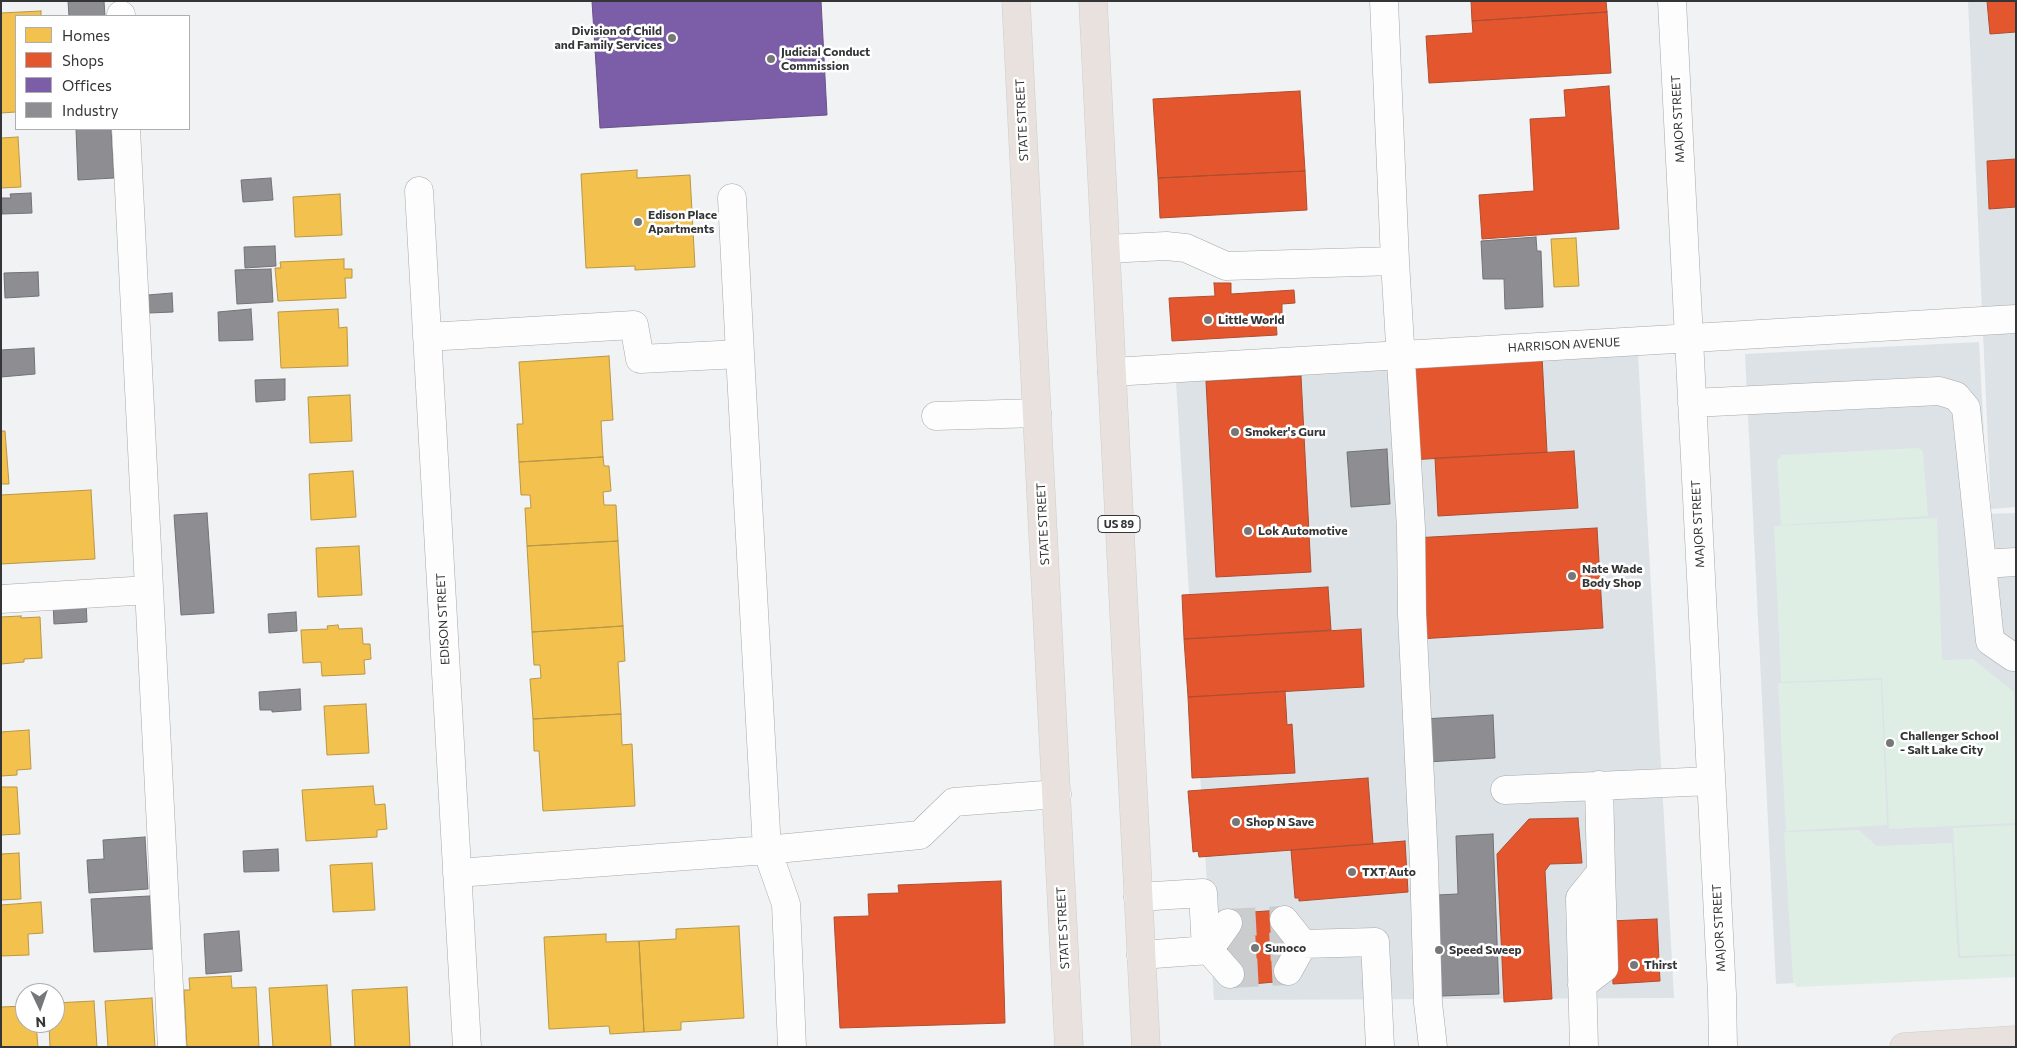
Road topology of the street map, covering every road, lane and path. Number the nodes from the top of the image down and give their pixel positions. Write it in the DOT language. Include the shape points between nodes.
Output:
graph roads {
  1 [pos="1016,1"];
  2 [pos="1093,1"];
  3 [pos="1384,1"];
  4 [pos="1672,1"];
  5 [pos="126,130"];
  6 [pos="419,191"];
  7 [pos="732,198"];
  8 [pos="1106,249"];
  9 [pos="1395,261"];
  10 [pos="2016,319"];
  11 [pos="427,337"];
  12 [pos="1689,338"];
  13 [pos="740,354"];
  14 [pos="1400,355"];
  15 [pos="1112,372"];
  16 [pos="1692,402"];
  17 [pos="1037,413"];
  18 [pos="936,416"];
  19 [pos="2016,562"];
  20 [pos="1982,564"];
  21 [pos="149,590"];
  22 [pos="1,599"];
  23 [pos="2016,657"];
  24 [pos="1712,780"];
  25 [pos="1599,785"];
  26 [pos="1505,790"];
  27 [pos="1056,794"];
  28 [pos="767,850"];
  29 [pos="457,873"];
  30 [pos="1138,897"];
  31 [pos="1290,945"];
  32 [pos="1141,955"];
  33 [pos="2016,1040"];
  34 [pos="172,1047"];
  35 [pos="467,1047"];
  36 [pos="792,1047"];
  37 [pos="1069,1047"];
  38 [pos="1146,1047"];
  39 [pos="1380,1047"];
  40 [pos="1433,1047"];
  41 [pos="1584,1047"];
  42 [pos="1723,1047"];
  43 [pos="1904,1047"];
  1 -- 17 [label="main road, STATE STREET"];
  2 -- 8 [label="main road, US 89"];
  3 -- 9 [label="street"];
  4 -- 12 [label="street, MAJOR STREET"];
  5 -- 21 [label="street"];
  6 -- 11 [label="street, EDISON STREET"];
  7 -- 13 [label="street"];
  8 -- 9 [label="street" via="1186,248 1226,266"];
  8 -- 15 [label="main road, US 89"];
  9 -- 14 [label="street"];
  10 -- 12 [label="street, HARRISON AVENUE"];
  11 -- 13 [label="street" via="634,325 640,360"];
  11 -- 29 [label="street, EDISON STREET"];
  12 -- 14 [label="street, HARRISON AVENUE"];
  12 -- 16 [label="street, MAJOR STREET"];
  13 -- 28 [label="street"];
  14 -- 15 [label="street, HARRISON AVENUE"];
  14 -- 40 [label="street" via="1411,528 1428,1003"];
  15 -- 30 [label="main road, US 89"];
  16 -- 20 [label="street" via="1939,391 1956,396 1966,408"];
  16 -- 24 [label="street, MAJOR STREET"];
  17 -- 18 [label="street"];
  17 -- 27 [label="main road, STATE STREET"];
  19 -- 20 [label="street"];
  20 -- 23 [label="street" via="1990,641"];
  21 -- 22 [label="street"];
  21 -- 34 [label="street"];
  24 -- 25 [label="street"];
  24 -- 42 [label="street, MAJOR STREET"];
  25 -- 26 [label="street"];
  25 -- 41 [label="street" via="1600,872 1580,898"];
  27 -- 28 [label="street" via="954,802 920,835"];
  27 -- 37 [label="main road, STATE STREET"];
  28 -- 29 [label="street"];
  28 -- 36 [label="street" via="786,904"];
  29 -- 35 [label="street, EDISON STREET"];
  30 -- 32 [label="main road, US 89"];
  30 -- 32 [label="street" via="1203,893 1220,949"];
  31 -- 39 [label="street" via="1375,942"];
  32 -- 38 [label="main road, US 89"];
  33 -- 43 [label="main road"];
}
